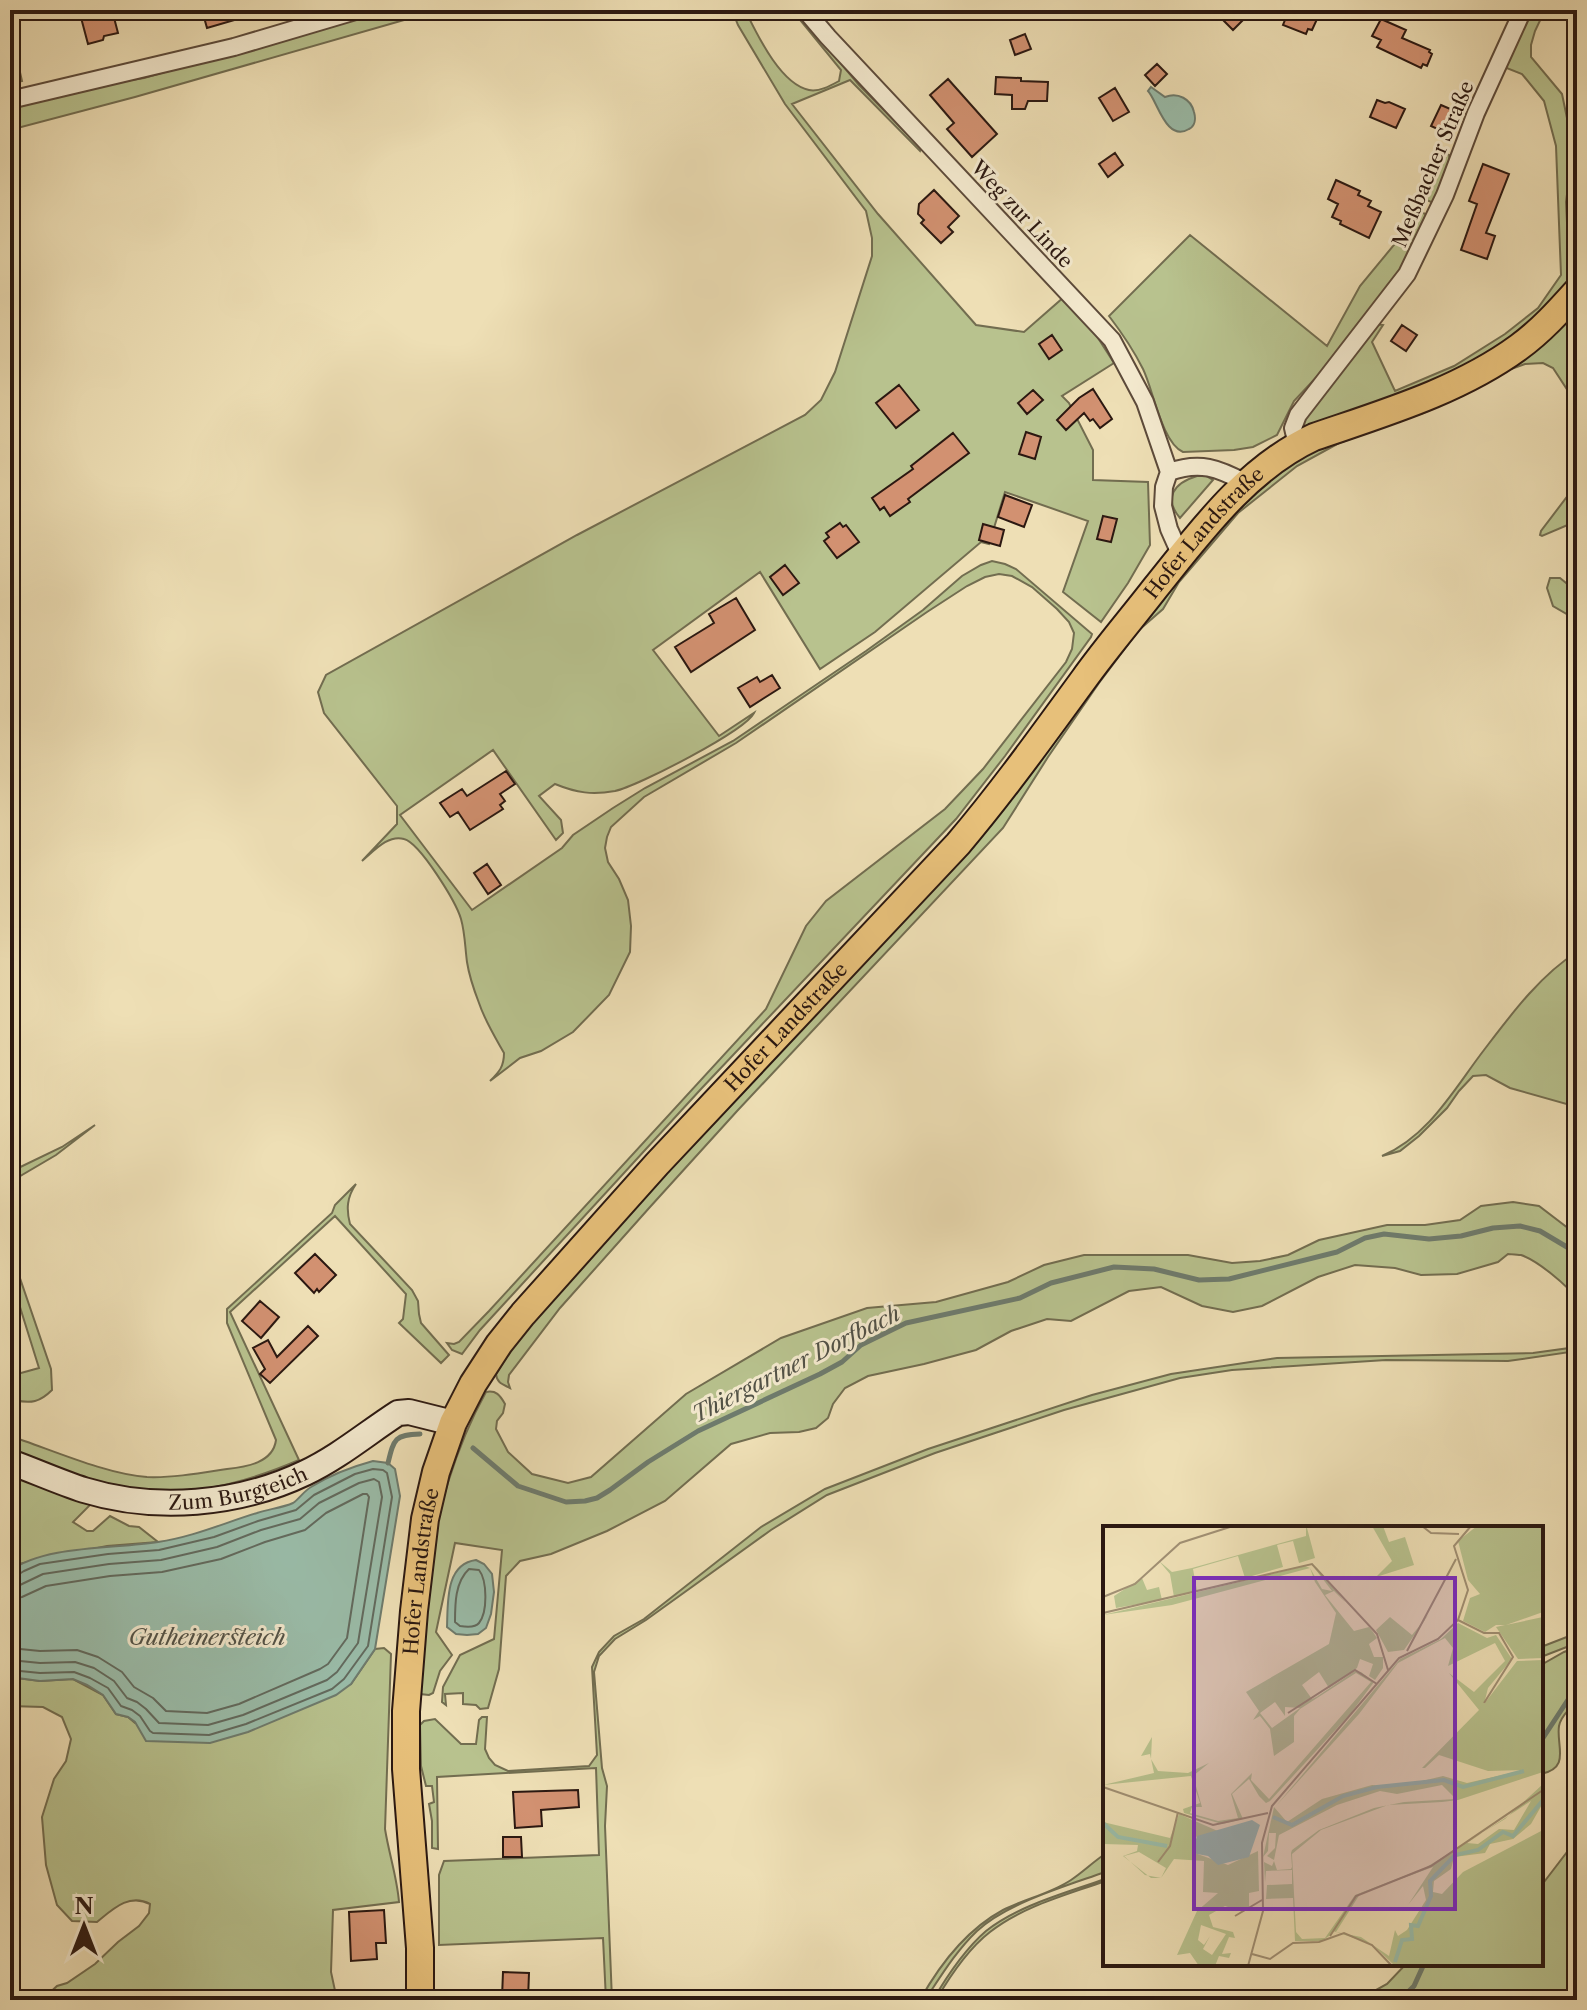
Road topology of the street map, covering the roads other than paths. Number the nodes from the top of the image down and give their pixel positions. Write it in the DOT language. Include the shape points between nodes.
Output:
graph roads {
  1 [pos="359,10"];
  2 [pos="805,10"];
  3 [pos="1523,10"];
  4 [pos="10,100"];
  5 [pos="1577,291"];
  6 [pos="1297,445"];
  7 [pos="1169,472"];
  8 [pos="1246,483"];
  9 [pos="1181,556"];
  10 [pos="453,1423"];
  11 [pos="10,1462"];
  12 [pos="420,2000"];
  1 -- 4 [label="street" via="234,47"];
  2 -- 7 [label="street, Weg zur Linde" via="1112,340 1145,402"];
  3 -- 6 [label="street, Meßbacher Straße" via="1407,274 1298,415 1293,428"];
  5 -- 6 [label="main road, Hofer Landstraße" via="1530,338 1483,370"];
  6 -- 8 [label="main road, Hofer Landstraße"];
  7 -- 8 [label="street" via="1209,467"];
  7 -- 9 [label="street, Weg zur Linde" via="1163,506"];
  8 -- 9 [label="main road, Hofer Landstraße"];
  9 -- 10 [label="main road, Hofer Landstraße" via="958,844 523,1314 473,1384"];
  10 -- 11 [label="street, Zum Burgteich" via="398,1413 328,1460 273,1487 191,1502 108,1496"];
  10 -- 12 [label="main road, Hofer Landstraße" via="423,1534 406,1711"];
}
